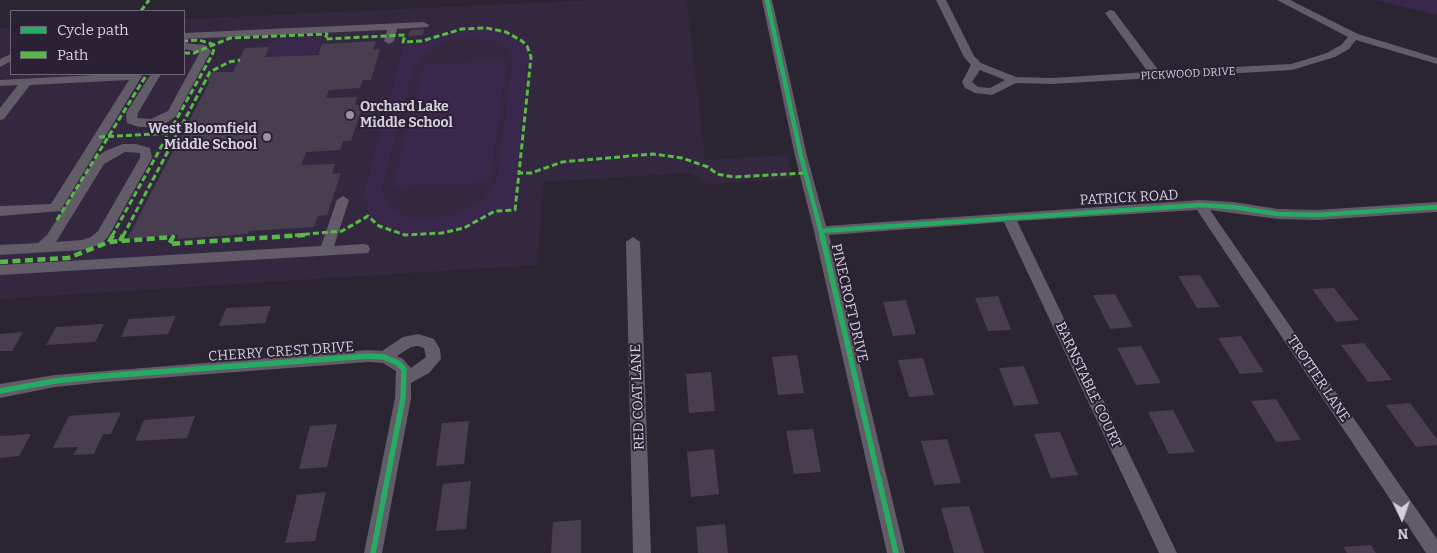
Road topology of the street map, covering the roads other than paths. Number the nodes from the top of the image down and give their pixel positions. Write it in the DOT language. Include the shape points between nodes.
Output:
graph roads {
  1 [pos="767,0"];
  2 [pos="941,0"];
  3 [pos="1282,0"];
  4 [pos="1110,13"];
  5 [pos="424,25"];
  6 [pos="393,26"];
  7 [pos="185,36"];
  8 [pos="1354,36"];
  9 [pos="389,42"];
  10 [pos="185,46"];
  11 [pos="1437,60"];
  12 [pos="977,65"];
  13 [pos="155,75"];
  14 [pos="1156,76"];
  15 [pos="1014,80"];
  16 [pos="26,82"];
  17 [pos="0,83"];
  18 [pos="0,116"];
  19 [pos="343,200"];
  20 [pos="1200,206"];
  21 [pos="1437,207"];
  22 [pos="0,211"];
  23 [pos="1008,217"];
  24 [pos="821,231"];
  25 [pos="633,242"];
  26 [pos="42,247"];
  27 [pos="363,249"];
  28 [pos="0,250"];
  29 [pos="326,251"];
  30 [pos="0,270"];
  31 [pos="384,358"];
  32 [pos="405,380"];
  33 [pos="0,391"];
  34 [pos="373,553"];
  35 [pos="642,553"];
  36 [pos="896,553"];
  37 [pos="1168,553"];
  38 [pos="1436,553"];
  1 -- 24 [label="street, PINECROFT DRIVE"];
  2 -- 12 [label="street" via="969,57"];
  3 -- 8 [label="street"];
  4 -- 14 [label="street"];
  5 -- 6 [label="street"];
  6 -- 7 [label="street"];
  6 -- 9 [label="street"];
  8 -- 11 [label="street"];
  8 -- 14 [label="street, PICKWOOD DRIVE" via="1345,47 1331,55 1292,67"];
  10 -- 13 [label="street" via="201,47 206,51 172,112 164,120 152,123 131,120"];
  12 -- 15 [label="street, PICKWOOD DRIVE"];
  12 -- 15 [label="street" via="967,82 975,90 992,92"];
  14 -- 15 [label="street, PICKWOOD DRIVE"];
  16 -- 17 [label="street"];
  16 -- 18 [label="street"];
  16 -- 22 [label="street" via="137,76 55,208"];
  19 -- 29 [label="street"];
  20 -- 21 [label="street, PATRICK ROAD" via="1317,215"];
  20 -- 23 [label="street, PATRICK ROAD"];
  20 -- 38 [label="street, TROTTER LANE"];
  23 -- 24 [label="street, PATRICK ROAD"];
  23 -- 37 [label="street, BARNSTABLE COURT"];
  24 -- 36 [label="street, PINECROFT DRIVE"];
  25 -- 35 [label="street, RED COAT LANE"];
  26 -- 26 [label="street" via="96,241 146,158 146,151 123,148 100,161 52,238"];
  26 -- 28 [label="street"];
  27 -- 29 [label="street"];
  29 -- 30 [label="street"];
  31 -- 32 [label="street, CHERRY CREST DRIVE" via="404,369"];
  31 -- 32 [label="street" via="408,341 429,343 434,359"];
  31 -- 33 [label="street, CHERRY CREST DRIVE" via="359,357 104,376"];
  32 -- 34 [label="street"];
}
